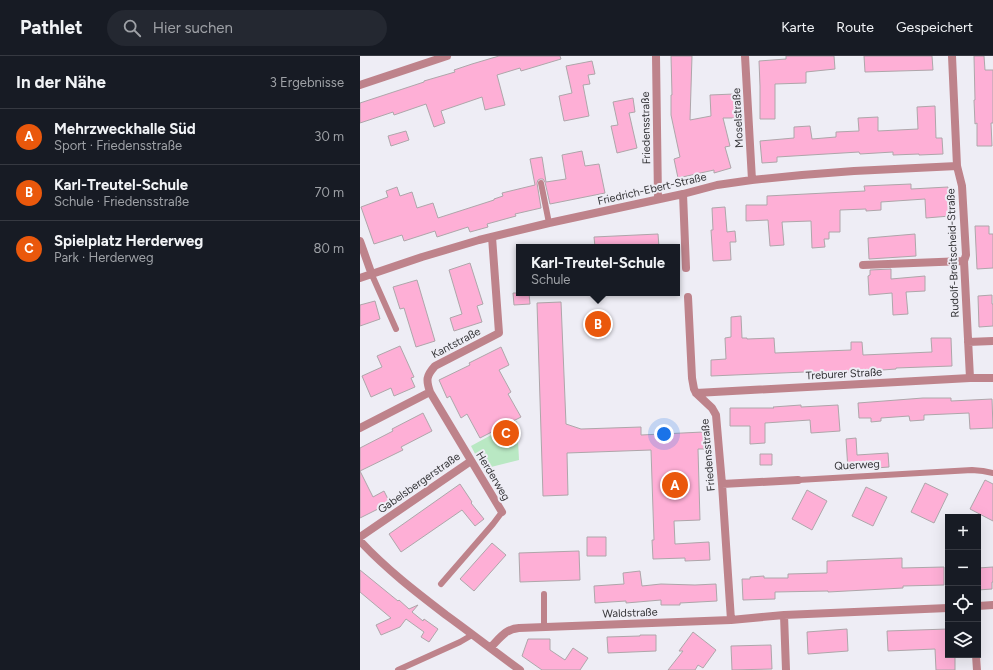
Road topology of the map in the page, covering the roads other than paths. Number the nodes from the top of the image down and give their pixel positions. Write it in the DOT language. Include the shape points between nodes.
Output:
graph roads {
  1 [pos="447,56"];
  2 [pos="656,56"];
  3 [pos="745,56"];
  4 [pos="952,56"];
  5 [pos="360,86"];
  6 [pos="957,166"];
  7 [pos="752,180"];
  8 [pos="541,183"];
  9 [pos="683,194"];
  10 [pos="658,199"];
  11 [pos="549,223"];
  12 [pos="492,237"];
  13 [pos="360,241"];
  14 [pos="964,261"];
  15 [pos="863,265"];
  16 [pos="686,268"];
  17 [pos="372,274"];
  18 [pos="360,278"];
  19 [pos="688,297"];
  20 [pos="396,329"];
  21 [pos="993,341"];
  22 [pos="968,342"];
  23 [pos="970,378"];
  24 [pos="993,378"];
  25 [pos="430,392"];
  26 [pos="696,393"];
  27 [pos="360,428"];
  28 [pos="471,461"];
  29 [pos="993,473"];
  30 [pos="798,480"];
  31 [pos="722,484"];
  32 [pos="502,512"];
  33 [pos="360,537"];
  34 [pos="360,541"];
  35 [pos="441,584"];
  36 [pos="544,594"];
  37 [pos="993,605"];
  38 [pos="981,606"];
  39 [pos="945,608"];
  40 [pos="784,615"];
  41 [pos="731,620"];
  42 [pos="544,627"];
  43 [pos="472,635"];
  44 [pos="490,648"];
  45 [pos="976,658"];
  46 [pos="398,670"];
  47 [pos="520,670"];
  48 [pos="786,670"];
  49 [pos="977,670"];
  1 -- 5 [label="street"];
  2 -- 10 [label="street, Friedensstraße"];
  3 -- 7 [label="street, Moselstraße"];
  4 -- 6 [label="street, Rudolf-Breitscheid-Straße"];
  6 -- 7 [label="street, Friedrich-Ebert-Straße" via="854,171"];
  6 -- 14 [label="street, Rudolf-Breitscheid-Straße" via="962,186 966,255"];
  7 -- 9 [label="street, Friedrich-Ebert-Straße" via="717,185"];
  8 -- 11 [label="lane"];
  9 -- 10 [label="street, Friedrich-Ebert-Straße"];
  9 -- 16 [label="street"];
  10 -- 11 [label="street, Friedrich-Ebert-Straße"];
  11 -- 12 [label="street, Friedrich-Ebert-Straße"];
  12 -- 17 [label="street, Friedrich-Ebert-Straße"];
  12 -- 25 [label="street, Kantstraße" via="499,332 435,366 429,373 427,383"];
  13 -- 17 [label="street"];
  14 -- 15 [label="street"];
  14 -- 22 [label="street, Rudolf-Breitscheid-Straße"];
  17 -- 18 [label="street, Friedrich-Ebert-Straße"];
  17 -- 20 [label="lane"];
  19 -- 26 [label="street" via="692,378"];
  21 -- 22 [label="street"];
  22 -- 23 [label="street, Rudolf-Breitscheid-Straße"];
  23 -- 24 [label="street, Treburer Straße"];
  23 -- 26 [label="street, Treburer Straße"];
  25 -- 27 [label="street"];
  25 -- 28 [label="street, Herderweg"];
  26 -- 31 [label="street, Friedensstraße" via="716,415"];
  28 -- 32 [label="street, Herderweg"];
  28 -- 33 [label="street, Gabelsbergerstraße"];
  29 -- 30 [label="lane, Querweg" via="972,470"];
  30 -- 31 [label="street, Querweg"];
  31 -- 41 [label="street, Friedensstraße"];
  32 -- 35 [label="lane, Herderweg"];
  34 -- 43 [label="street" via="400,578"];
  36 -- 42 [label="lane"];
  37 -- 38 [label="street"];
  39 -- 40 [label="street, Waldstraße"];
  40 -- 41 [label="street, Waldstraße"];
  40 -- 48 [label="street"];
  41 -- 42 [label="street, Waldstraße"];
  42 -- 44 [label="street, Waldstraße" via="513,628"];
  43 -- 44 [label="street"];
  43 -- 46 [label="lane"];
  44 -- 47 [label="street"];
  45 -- 49 [label="street"];
}
